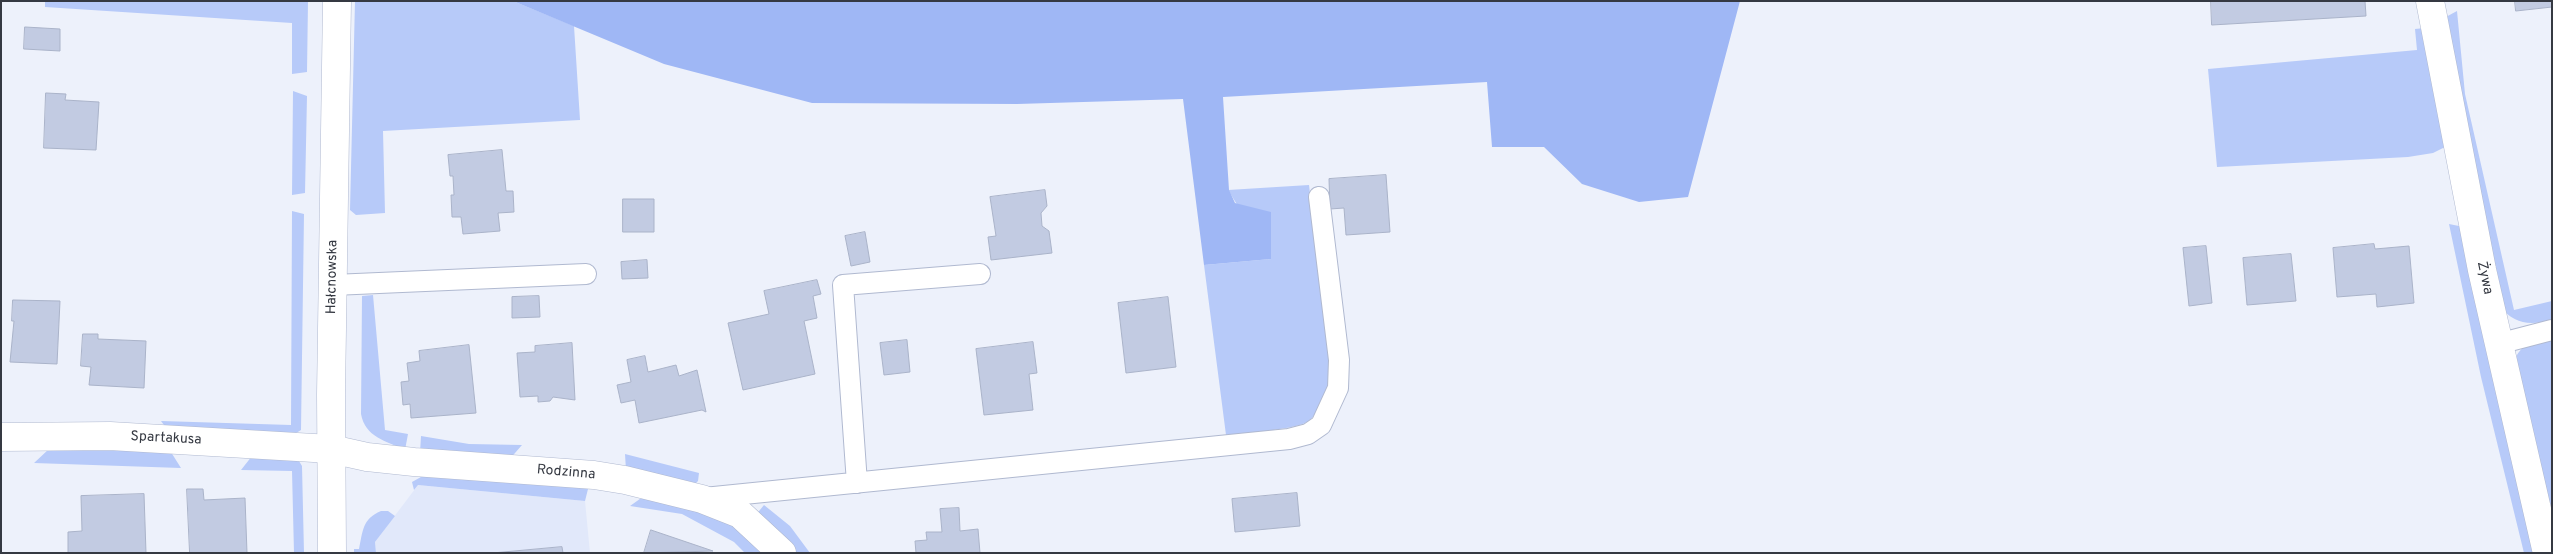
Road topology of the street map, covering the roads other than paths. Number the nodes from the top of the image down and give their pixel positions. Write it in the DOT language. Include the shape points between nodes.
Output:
graph roads {
  1 [pos="337,1"];
  2 [pos="2430,1"];
  3 [pos="1319,197"];
  4 [pos="586,274"];
  5 [pos="980,274"];
  6 [pos="333,285"];
  7 [pos="2552,330"];
  8 [pos="2498,344"];
  9 [pos="1,437"];
  10 [pos="331,448"];
  11 [pos="857,483"];
  12 [pos="702,499"];
  13 [pos="332,553"];
  14 [pos="782,553"];
  15 [pos="2547,553"];
  1 -- 6 [label="street, Hałcnowska"];
  2 -- 8 [label="street, Żywa"];
  3 -- 11 [label="lane" via="1339,360 1338,388 1321,425 1308,434 1289,439"];
  4 -- 6 [label="lane"];
  5 -- 11 [label="lane" via="843,285"];
  6 -- 10 [label="street, Hałcnowska"];
  7 -- 8 [label="lane"];
  8 -- 15 [label="street, Żywa"];
  9 -- 10 [label="street, Spartakusa" via="110,436"];
  10 -- 12 [label="street, Rodzinna" via="367,457 414,462 594,475"];
  10 -- 13 [label="street, Hałcnowska"];
  11 -- 12 [label="lane"];
  12 -- 14 [label="street, Rodzinna" via="740,514"];
}
